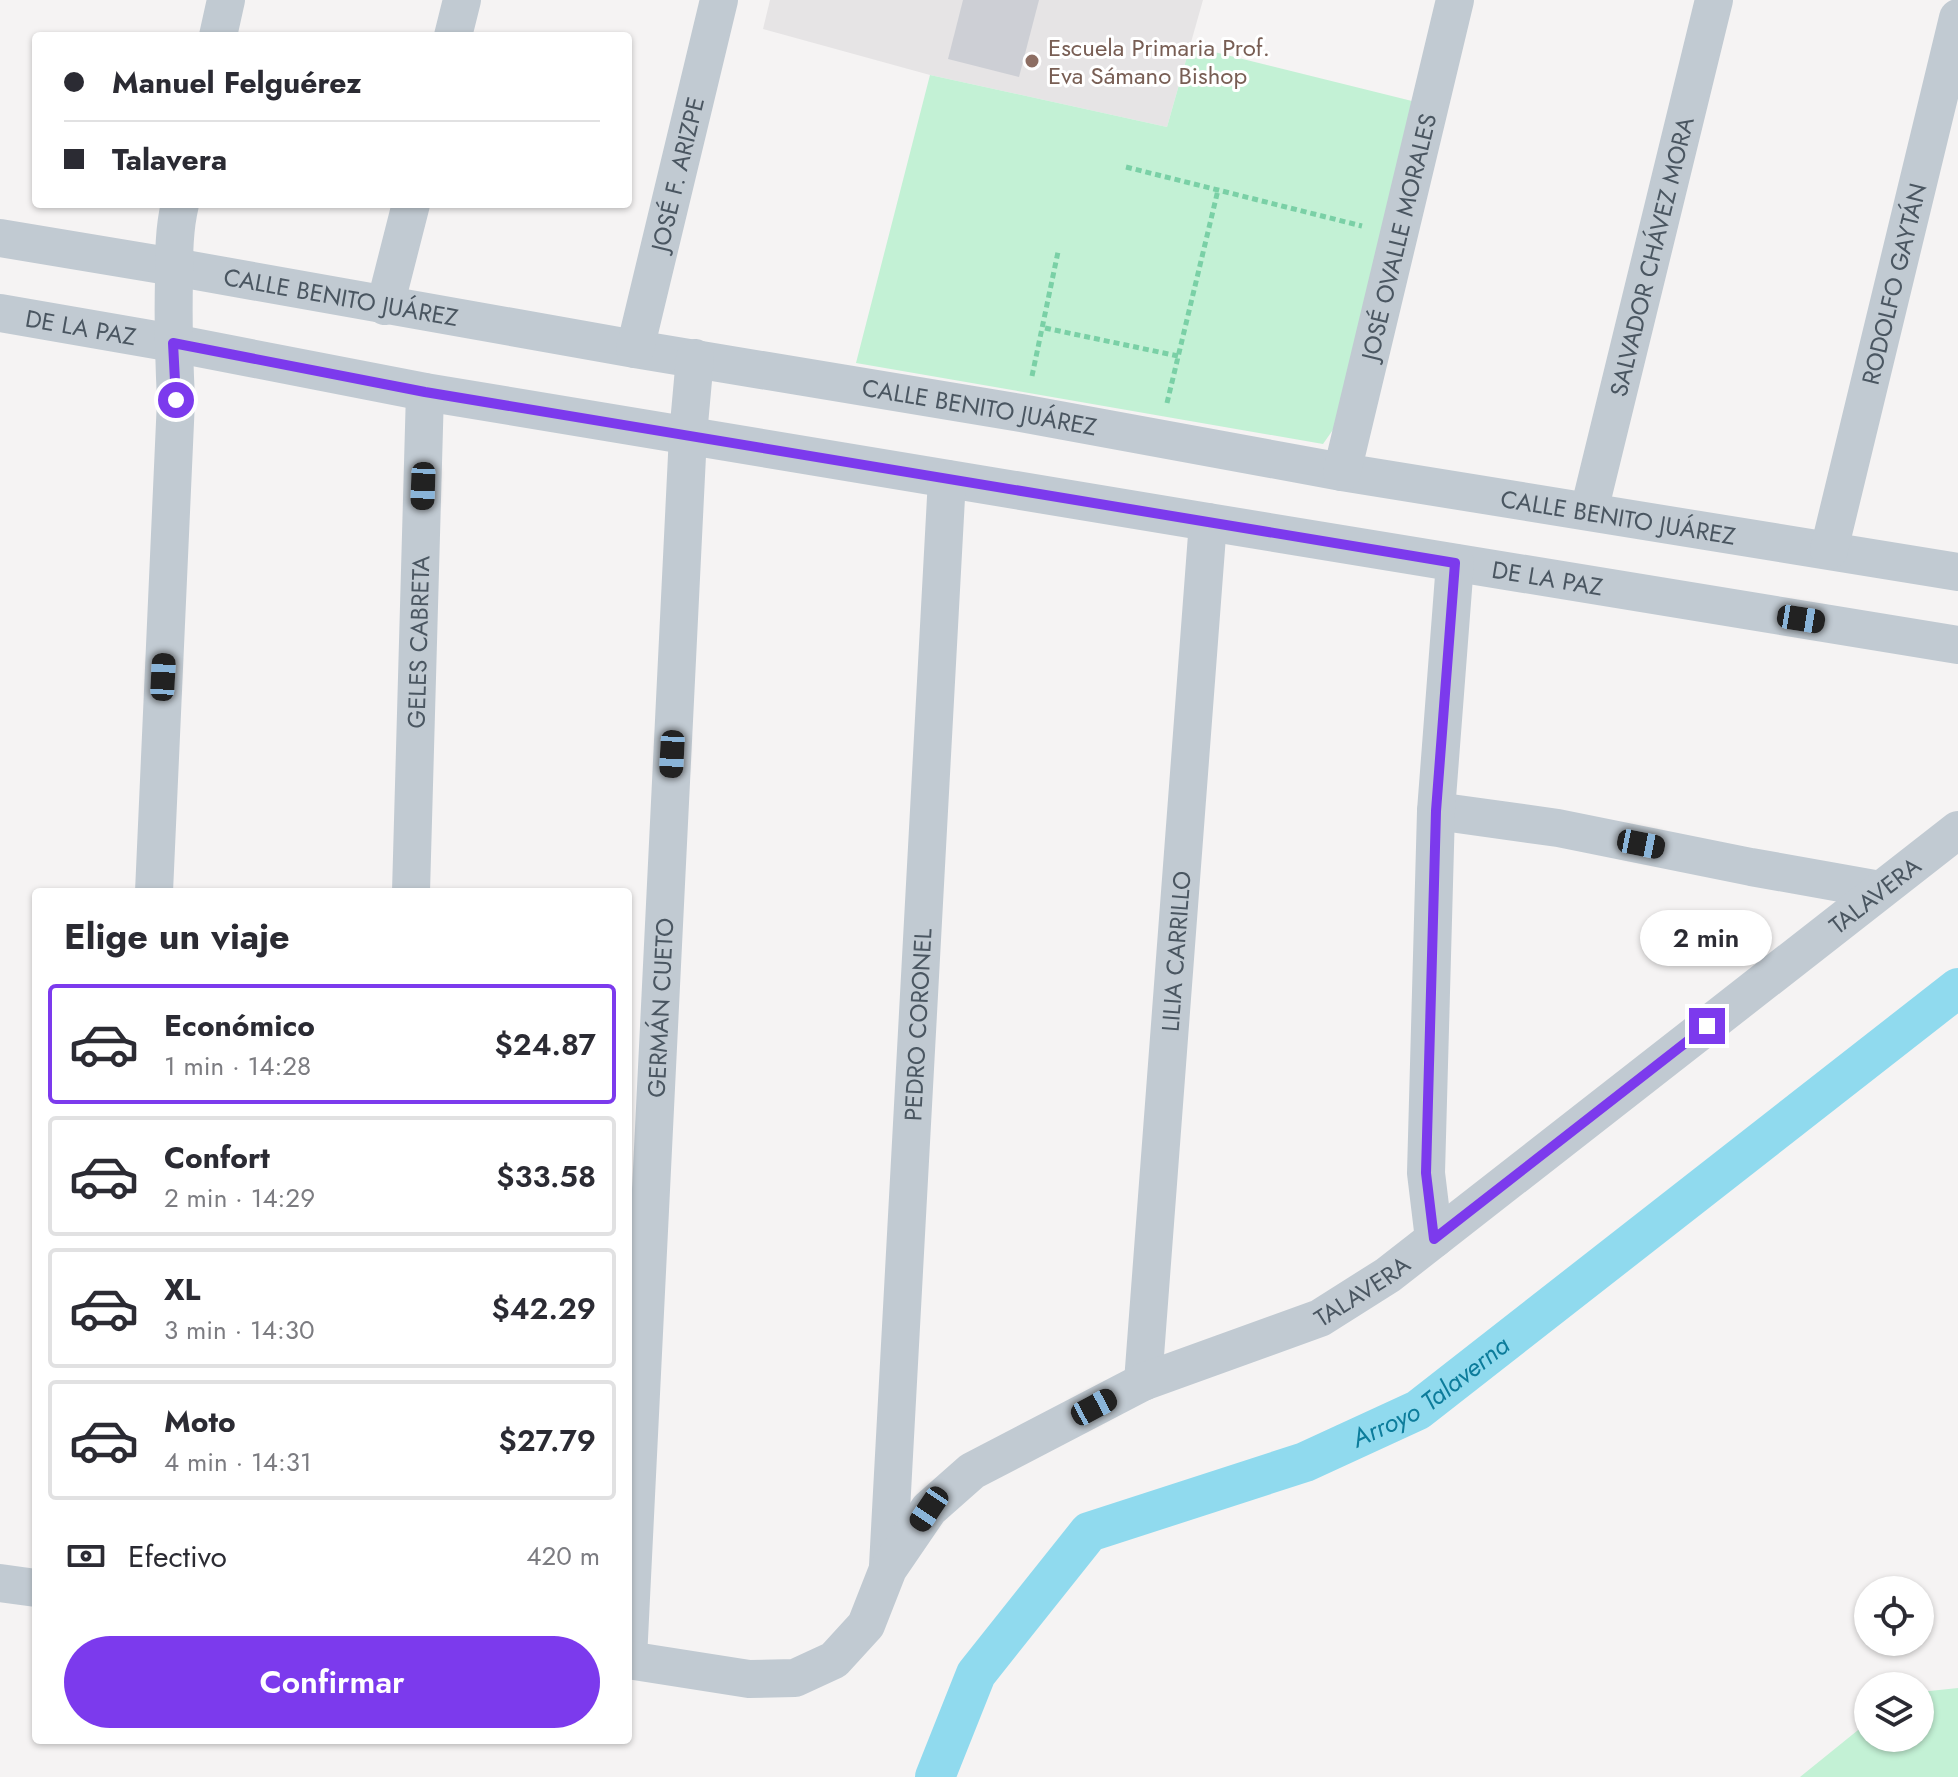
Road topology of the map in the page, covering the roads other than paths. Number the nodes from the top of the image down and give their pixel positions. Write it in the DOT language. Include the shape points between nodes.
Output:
graph roads {
  1 [pos="226,0"];
  2 [pos="462,0"];
  3 [pos="719,0"];
  4 [pos="1455,0"];
  5 [pos="1714,0"];
  6 [pos="1958,18"];
  7 [pos="219,32"];
  8 [pos="454,32"];
  9 [pos="179,208"];
  10 [pos="410,208"];
  11 [pos="0,238"];
  12 [pos="174,267"];
  13 [pos="385,306"];
  14 [pos="0,313"];
  15 [pos="173,343"];
  16 [pos="635,349"];
  17 [pos="695,358"];
  18 [pos="425,392"];
  19 [pos="688,435"];
  20 [pos="1342,472"];
  21 [pos="947,479"];
  22 [pos="1589,511"];
  23 [pos="1208,522"];
  24 [pos="1829,550"];
  25 [pos="1455,563"];
  26 [pos="1958,572"];
  27 [pos="1958,645"];
  28 [pos="1436,811"];
  29 [pos="1958,830"];
  30 [pos="154,888"];
  31 [pos="411,888"];
  32 [pos="1880,890"];
  33 [pos="1434,1239"];
  34 [pos="1143,1382"];
  35 [pos="888,1569"];
  36 [pos="632,1578"];
  37 [pos="0,1583"];
  38 [pos="32,1587"];
  39 [pos="632,1661"];
  1 -- 7 [label="street"];
  2 -- 8 [label="street"];
  3 -- 16 [label="street, JOSÉ F. ARIZPE"];
  4 -- 20 [label="street, JOSÉ OVALLE MORALES"];
  5 -- 22 [label="street, SALVADOR CHÁVEZ MORA"];
  6 -- 24 [label="street, RODOLFO GAYTÁN"];
  9 -- 12 [label="street"];
  10 -- 13 [label="street"];
  11 -- 12 [label="street, CALLE BENITO JUÁREZ"];
  12 -- 13 [label="street, CALLE BENITO JUÁREZ"];
  12 -- 15 [label="street"];
  13 -- 16 [label="street, CALLE BENITO JUÁREZ"];
  14 -- 15 [label="street, DE LA PAZ"];
  15 -- 18 [label="street, DE LA PAZ"];
  15 -- 30 [label="street" via="176,400"];
  16 -- 17 [label="street, CALLE BENITO JUÁREZ"];
  17 -- 19 [label="street, GERMÁN CUETO"];
  17 -- 20 [label="street, CALLE BENITO JUÁREZ"];
  18 -- 19 [label="street, DE LA PAZ"];
  18 -- 31 [label="street, GELES CABRETA"];
  19 -- 21 [label="street, DE LA PAZ"];
  19 -- 36 [label="street, GERMÁN CUETO"];
  20 -- 22 [label="street, CALLE BENITO JUÁREZ"];
  21 -- 23 [label="street, DE LA PAZ"];
  21 -- 35 [label="street, PEDRO CORONEL"];
  22 -- 24 [label="street, CALLE BENITO JUÁREZ"];
  23 -- 25 [label="street, DE LA PAZ"];
  23 -- 34 [label="street, LILIA CARRILLO"];
  24 -- 26 [label="street, CALLE BENITO JUÁREZ"];
  25 -- 27 [label="street, DE LA PAZ"];
  25 -- 28 [label="street"];
  28 -- 32 [label="street" via="1558,828"];
  28 -- 33 [label="street" via="1426,1173"];
  29 -- 32 [label="street, TALAVERA"];
  32 -- 33 [label="street, TALAVERA"];
  33 -- 34 [label="street, TALAVERA" via="1320,1318"];
  34 -- 35 [label="street, TALAVERA" via="972,1471 929,1509"];
  35 -- 39 [label="street" via="866,1625 834,1660 795,1678 749,1679"];
  37 -- 38 [label="street"];
}
